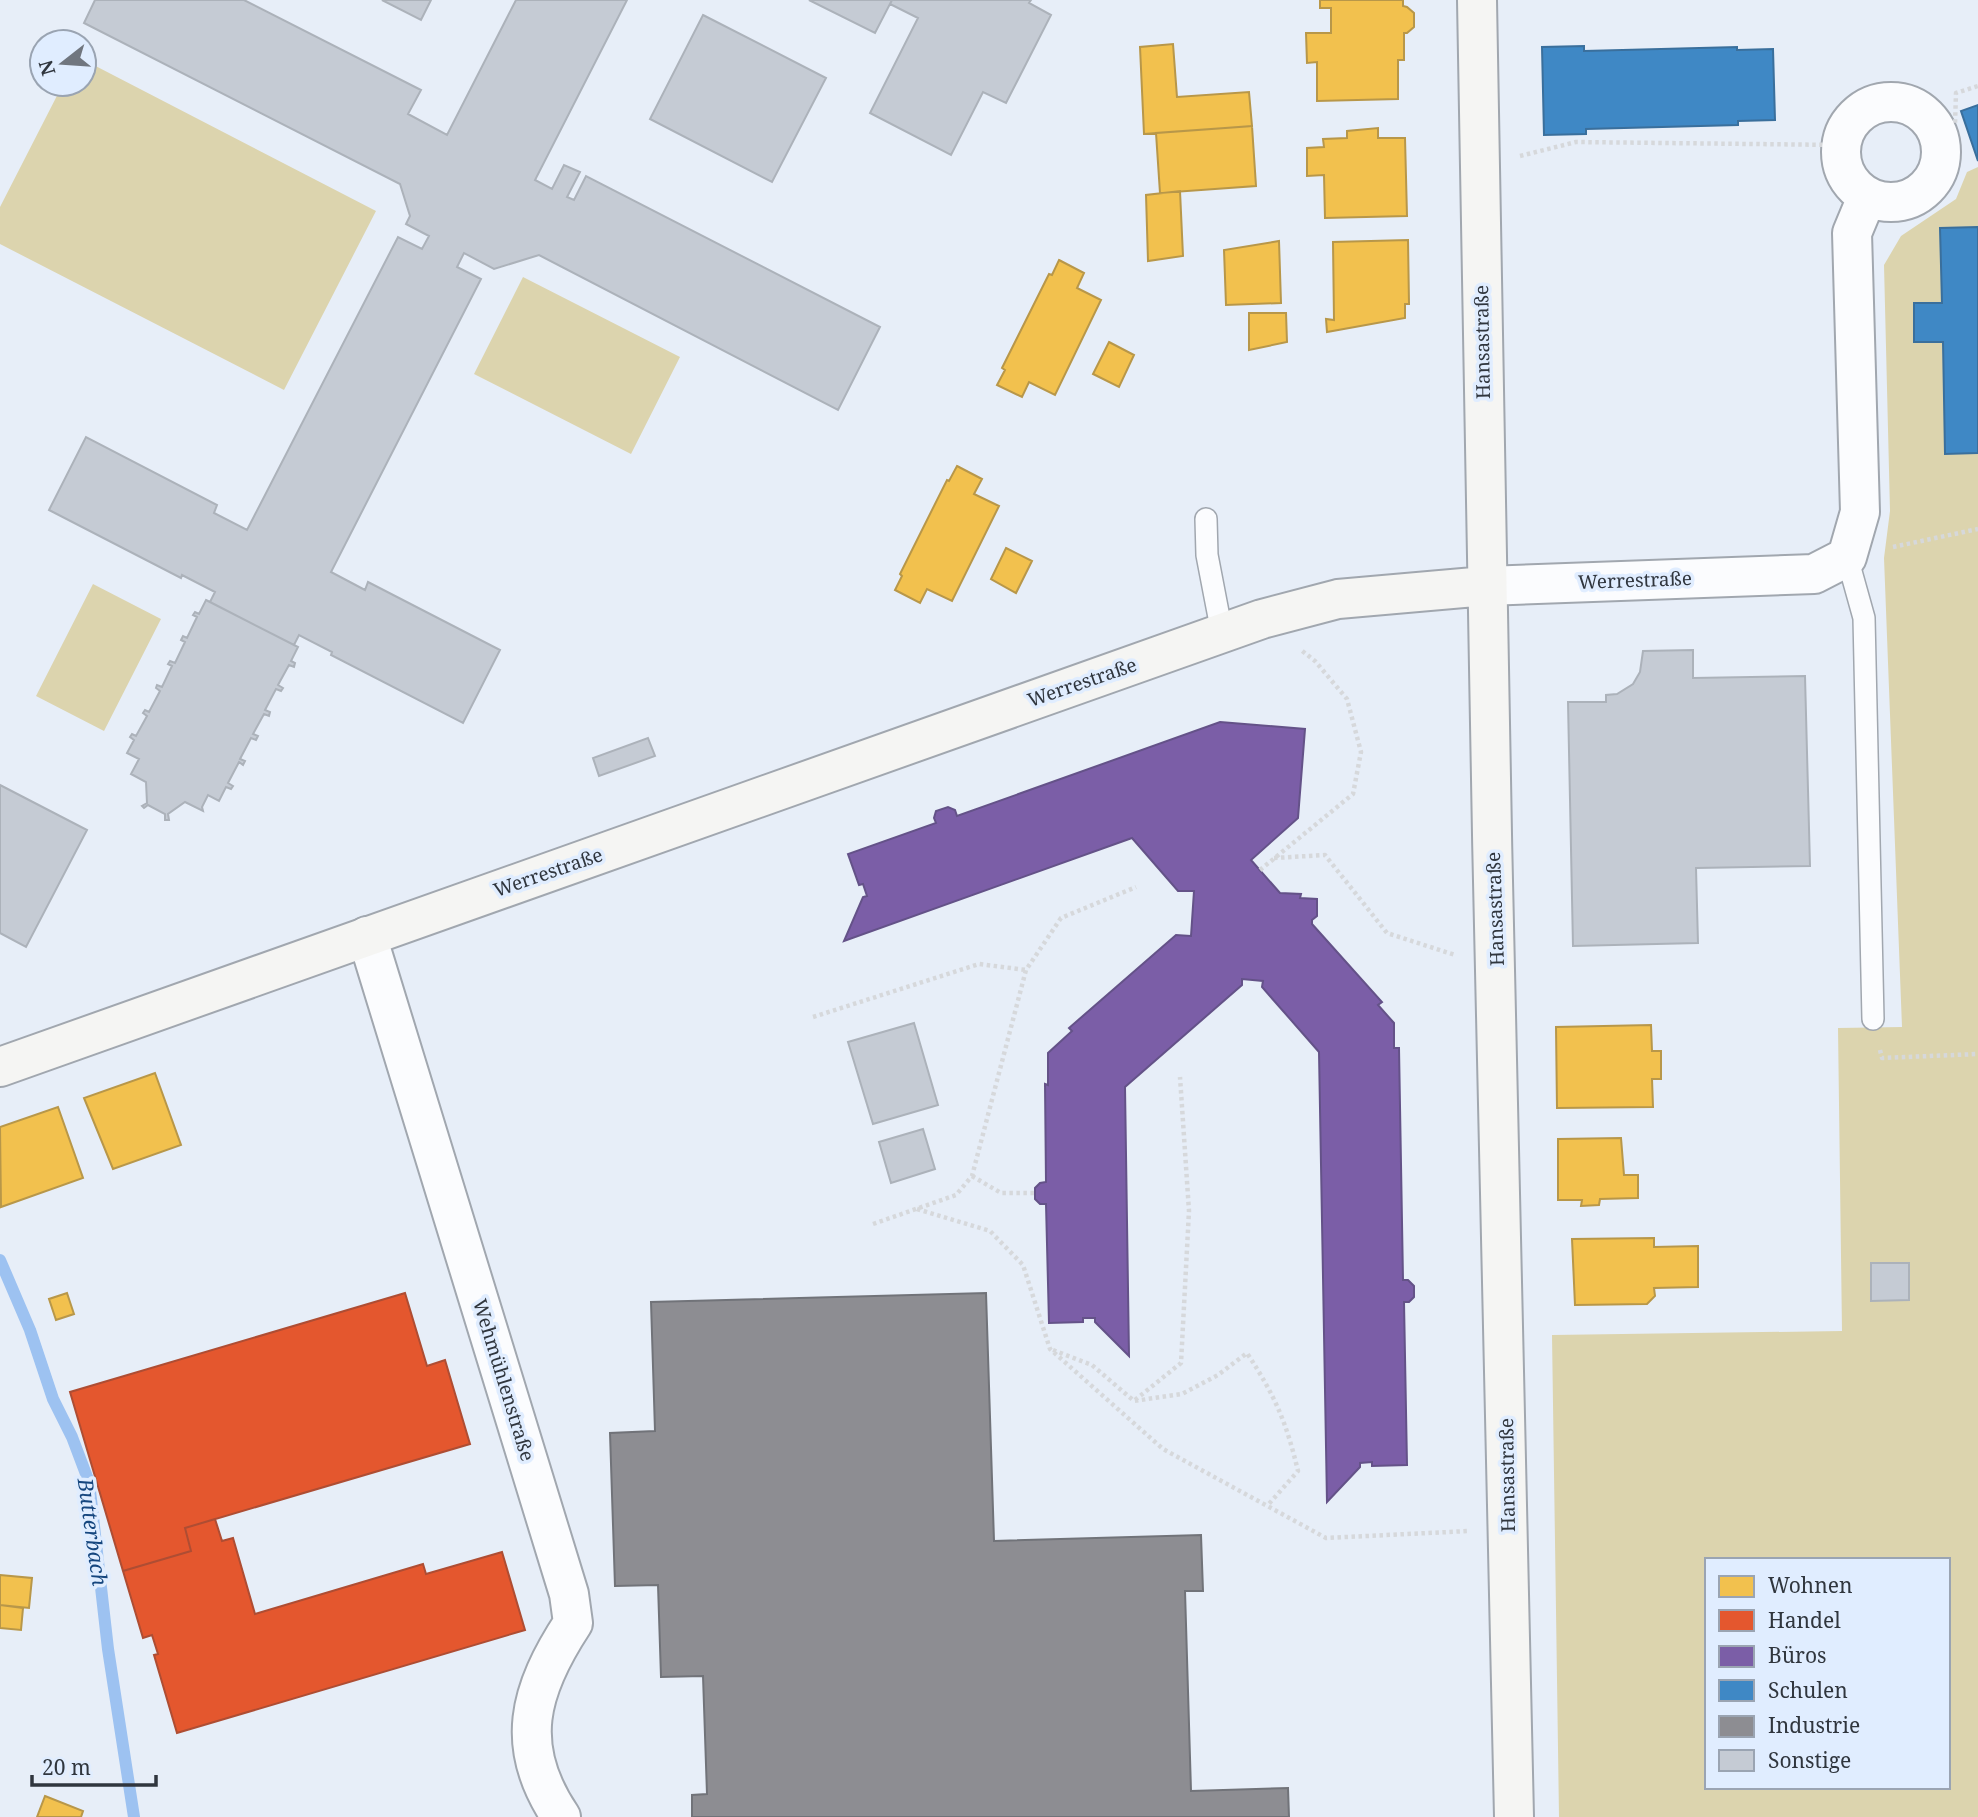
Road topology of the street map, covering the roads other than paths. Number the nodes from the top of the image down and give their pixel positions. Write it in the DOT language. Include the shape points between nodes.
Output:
graph roads {
  1 [pos="1477,0"];
  2 [pos="1867,197"];
  3 [pos="1206,519"];
  4 [pos="1847,557"];
  5 [pos="1486,586"];
  6 [pos="1222,633"];
  7 [pos="367,936"];
  8 [pos="1873,1019"];
  9 [pos="0,1067"];
  10 [pos="561,1817"];
  11 [pos="1514,1817"];
  1 -- 5 [label="main road, Hansastraße"];
  2 -- 2 [label="street" via="1898,202 1912,198 1935,177 1942,147 1927,116 1912,106 1875,104 1847,127 1841,145 1843,165 1852,183"];
  2 -- 4 [label="street" via="1852,233 1860,512"];
  3 -- 6 [label="lane" via="1207,555"];
  4 -- 5 [label="street, Werrestraße" via="1814,574"];
  4 -- 8 [label="lane" via="1864,618"];
  5 -- 6 [label="main road, Werrestraße" via="1338,599"];
  5 -- 11 [label="main road, Hansastraße"];
  6 -- 7 [label="main road, Werrestraße"];
  7 -- 9 [label="main road, Werrestraße"];
  7 -- 10 [label="street, Wehmühlenstraße" via="569,1594 573,1623 536,1695 530,1726 547,1796"];
}
